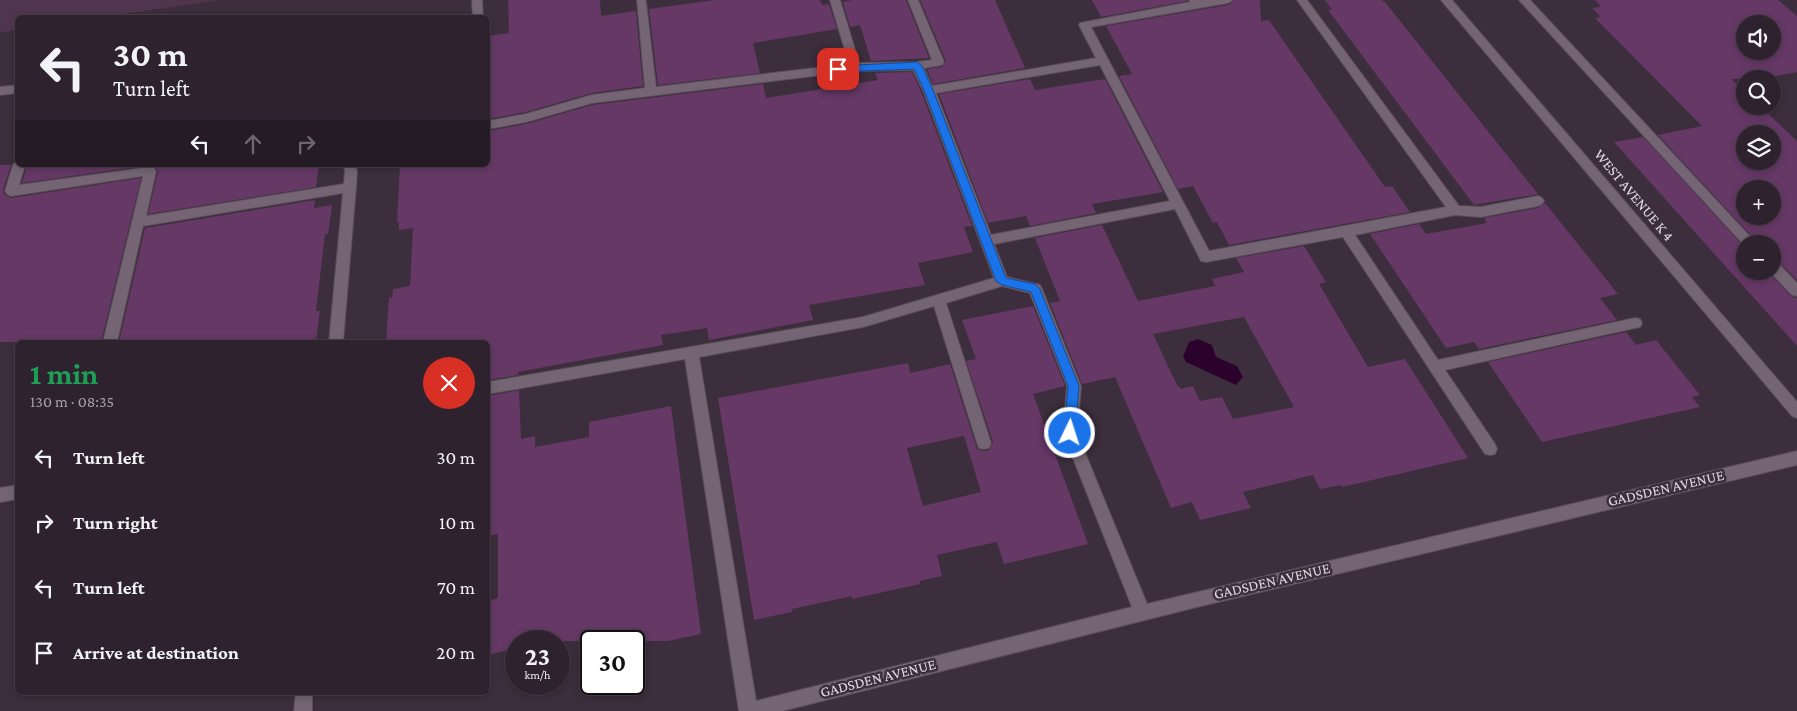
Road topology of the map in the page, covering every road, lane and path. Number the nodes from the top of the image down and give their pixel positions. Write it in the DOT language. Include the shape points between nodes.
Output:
graph roads {
  1 [pos="478,0"];
  2 [pos="835,0"];
  3 [pos="913,0"];
  4 [pos="1228,0"];
  5 [pos="1302,0"];
  6 [pos="1446,0"];
  7 [pos="1524,0"];
  8 [pos="640,2"];
  9 [pos="1196,2"];
  10 [pos="478,15"];
  11 [pos="1103,61"];
  12 [pos="917,66"];
  13 [pos="855,67"];
  14 [pos="15,89"];
  15 [pos="929,90"];
  16 [pos="0,91"];
  17 [pos="651,91"];
  18 [pos="490,125"];
  19 [pos="18,167"];
  20 [pos="350,167"];
  21 [pos="350,187"];
  22 [pos="5,193"];
  23 [pos="1538,201"];
  24 [pos="1178,204"];
  25 [pos="1455,210"];
  26 [pos="138,222"];
  27 [pos="1346,232"];
  28 [pos="1743,235"];
  29 [pos="987,241"];
  30 [pos="1781,275"];
  31 [pos="1002,281"];
  32 [pos="1797,291"];
  33 [pos="939,300"];
  34 [pos="1635,323"];
  35 [pos="110,340"];
  36 [pos="336,340"];
  37 [pos="691,352"];
  38 [pos="1435,366"];
  39 [pos="490,388"];
  40 [pos="1797,412"];
  41 [pos="984,443"];
  42 [pos="1490,448"];
  43 [pos="1797,458"];
  44 [pos="15,492"];
  45 [pos="0,495"];
  46 [pos="1142,612"];
  47 [pos="304,695"];
  48 [pos="303,711"];
  49 [pos="748,711"];
  1 -- 10 [label="street"];
  2 -- 13 [label="street"];
  3 -- 12 [label="street" via="938,62"];
  4 -- 9 [label="street"];
  5 -- 25 [label="street"];
  6 -- 40 [label="street, WEST AVENUE K 4"];
  7 -- 28 [label="street"];
  8 -- 17 [label="street"];
  9 -- 11 [label="street" via="1084,25"];
  11 -- 15 [label="street"];
  11 -- 24 [label="street"];
  12 -- 13 [label="street"];
  12 -- 15 [label="street"];
  13 -- 17 [label="street"];
  14 -- 16 [label="street"];
  15 -- 29 [label="street"];
  17 -- 18 [label="street" via="592,100"];
  19 -- 22 [label="street"];
  20 -- 21 [label="street"];
  21 -- 26 [label="street"];
  21 -- 36 [label="street"];
  22 -- 26 [label="street" via="150,171"];
  23 -- 25 [label="street" via="1480,212"];
  24 -- 27 [label="street" via="1206,257"];
  24 -- 29 [label="street"];
  25 -- 27 [label="street"];
  26 -- 35 [label="street"];
  27 -- 38 [label="street"];
  29 -- 31 [label="street"];
  30 -- 32 [label="street"];
  31 -- 33 [label="street"];
  31 -- 46 [label="street" via="1035,289 1074,386 1070,433"];
  33 -- 37 [label="street" via="862,322"];
  33 -- 41 [label="street"];
  34 -- 38 [label="street"];
  37 -- 39 [label="street"];
  37 -- 49 [label="street"];
  38 -- 42 [label="street"];
  43 -- 46 [label="street, GADSDEN AVENUE"];
  44 -- 45 [label="street"];
  46 -- 49 [label="street, GADSDEN AVENUE"];
  47 -- 48 [label="street"];
}
